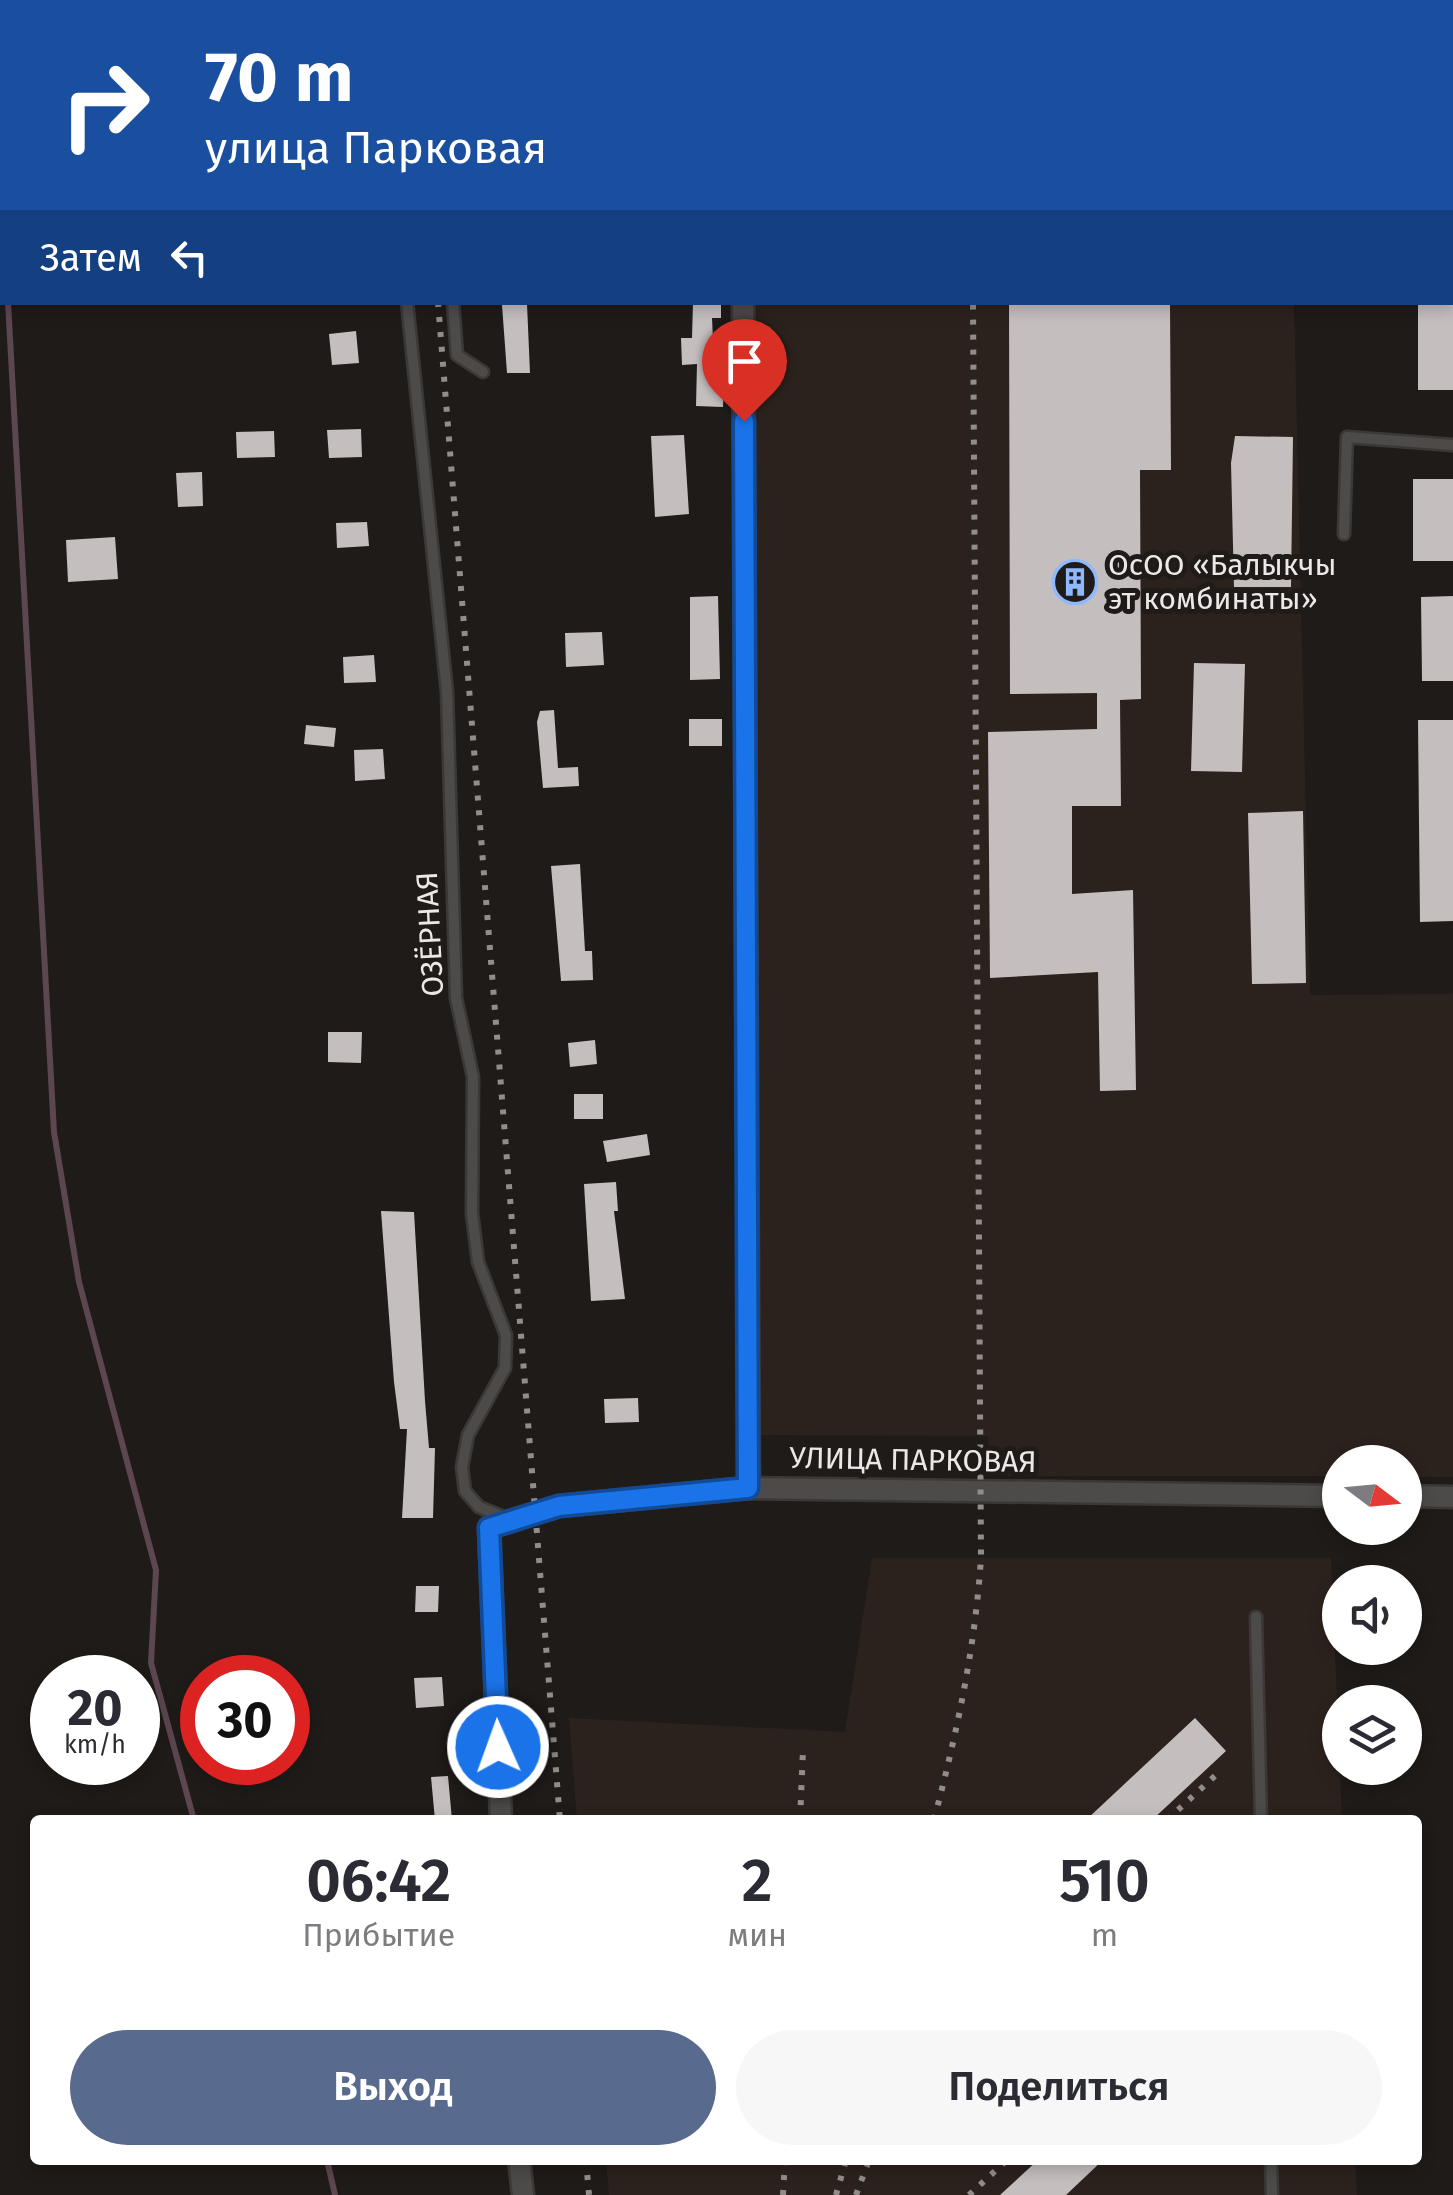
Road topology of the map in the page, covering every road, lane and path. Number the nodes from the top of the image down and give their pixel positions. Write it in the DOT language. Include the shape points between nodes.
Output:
graph roads {
  1 [pos="408,305"];
  2 [pos="453,305"];
  3 [pos="743,305"];
  4 [pos="483,372"];
  5 [pos="1453,445"];
  6 [pos="1344,534"];
  7 [pos="748,1488"];
  8 [pos="1322,1496"];
  9 [pos="1422,1496"];
  10 [pos="1453,1497"];
  11 [pos="512,1521"];
  12 [pos="1256,1617"];
  13 [pos="500,1815"];
  14 [pos="1262,1815"];
  15 [pos="520,2165"];
  16 [pos="1271,2165"];
  17 [pos="523,2195"];
  18 [pos="1272,2195"];
  1 -- 11 [label="lane, ОЗЁРНАЯ" via="447,692 456,998 473,1077 472,1213 478,1262 506,1335 505,1368 468,1435 462,1466 465,1491 479,1507"];
  2 -- 4 [label="lane" via="457,355"];
  3 -- 7 [label="street"];
  5 -- 6 [label="lane" via="1347,438"];
  7 -- 8 [label="street, УЛИЦА ПАРКОВАЯ"];
  7 -- 11 [label="street, УЛИЦА ПАРКОВАЯ" via="559,1506"];
  9 -- 10 [label="street"];
  11 -- 13 [label="street, УЛИЦА ПАРКОВАЯ" via="489,1528"];
  12 -- 14 [label="lane"];
  15 -- 17 [label="street"];
  16 -- 18 [label="lane"];
}
